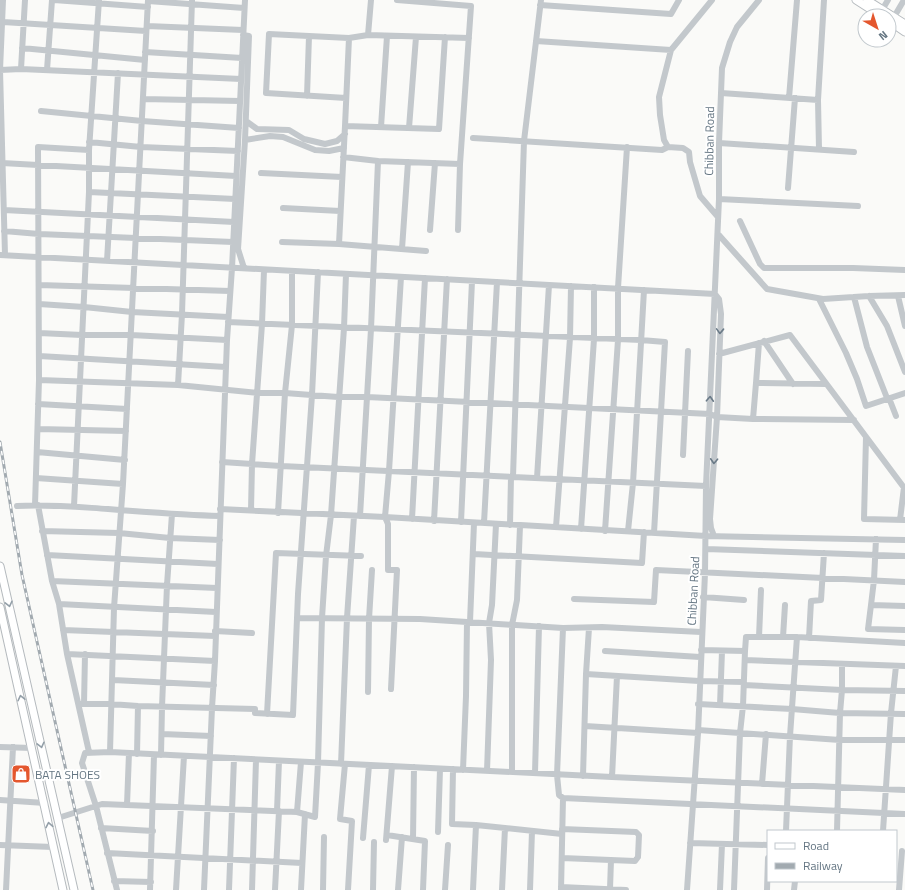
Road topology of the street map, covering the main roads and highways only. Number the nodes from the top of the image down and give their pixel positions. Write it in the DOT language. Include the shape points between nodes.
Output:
graph roads {
  1 [pos="856,0"];
  2 [pos="867,0"];
  3 [pos="871,8"];
  4 [pos="876,8"];
  5 [pos="897,25"];
  6 [pos="905,32"];
  7 [pos="0,566"];
  8 [pos="0,607"];
  9 [pos="36,724"];
  10 [pos="28,726"];
  11 [pos="68,860"];
  12 [pos="57,863"];
  13 [pos="63,890"];
  14 [pos="74,890"];
  1 -- 3 [label="main road"];
  2 -- 4 [label="main road"];
  5 -- 6 [label="main road"];
  7 -- 9 [label="main road, one-way"];
  10 -- 8 [label="main road, one-way"];
  9 -- 10 [label="main road"];
  9 -- 11 [label="main road, one-way"];
  12 -- 10 [label="main road, one-way"];
  11 -- 12 [label="main road"];
  11 -- 14 [label="main road"];
  12 -- 13 [label="main road"];
}
